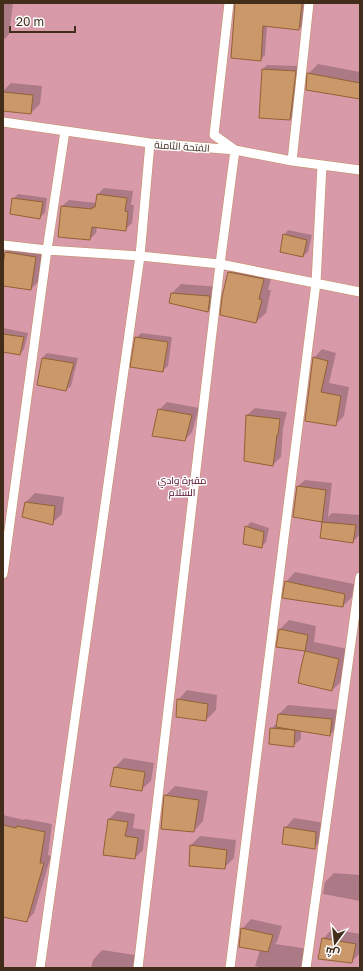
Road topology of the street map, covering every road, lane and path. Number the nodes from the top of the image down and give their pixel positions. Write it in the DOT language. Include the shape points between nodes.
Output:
graph roads {
  1 [pos="229,3"];
  2 [pos="309,3"];
  3 [pos="3,122"];
  4 [pos="66,131"];
  5 [pos="150,143"];
  6 [pos="235,150"];
  7 [pos="292,161"];
  8 [pos="322,165"];
  9 [pos="360,170"];
  10 [pos="3,246"];
  11 [pos="47,250"];
  12 [pos="140,256"];
  13 [pos="220,264"];
  14 [pos="316,283"];
  15 [pos="360,292"];
  16 [pos="3,574"];
  17 [pos="360,577"];
  18 [pos="40,968"];
  19 [pos="138,968"];
  20 [pos="230,968"];
  21 [pos="306,968"];
  1 -- 6 [label="lane" via="214,135"];
  2 -- 7 [label="lane"];
  3 -- 4 [label="lane, الفتحة الثامنة"];
  4 -- 5 [label="lane, الفتحة الثامنة"];
  4 -- 11 [label="lane"];
  5 -- 6 [label="lane, الفتحة الثامنة"];
  5 -- 12 [label="lane"];
  6 -- 7 [label="lane, الفتحة الثامنة"];
  6 -- 13 [label="lane"];
  7 -- 8 [label="lane, الفتحة الثامنة"];
  8 -- 9 [label="lane, الفتحة الثامنة"];
  8 -- 14 [label="lane"];
  10 -- 11 [label="lane"];
  11 -- 12 [label="lane"];
  11 -- 16 [label="lane"];
  12 -- 13 [label="lane"];
  12 -- 18 [label="lane"];
  13 -- 14 [label="lane"];
  13 -- 19 [label="lane"];
  14 -- 15 [label="lane"];
  14 -- 20 [label="lane"];
  17 -- 21 [label="lane"];
}
